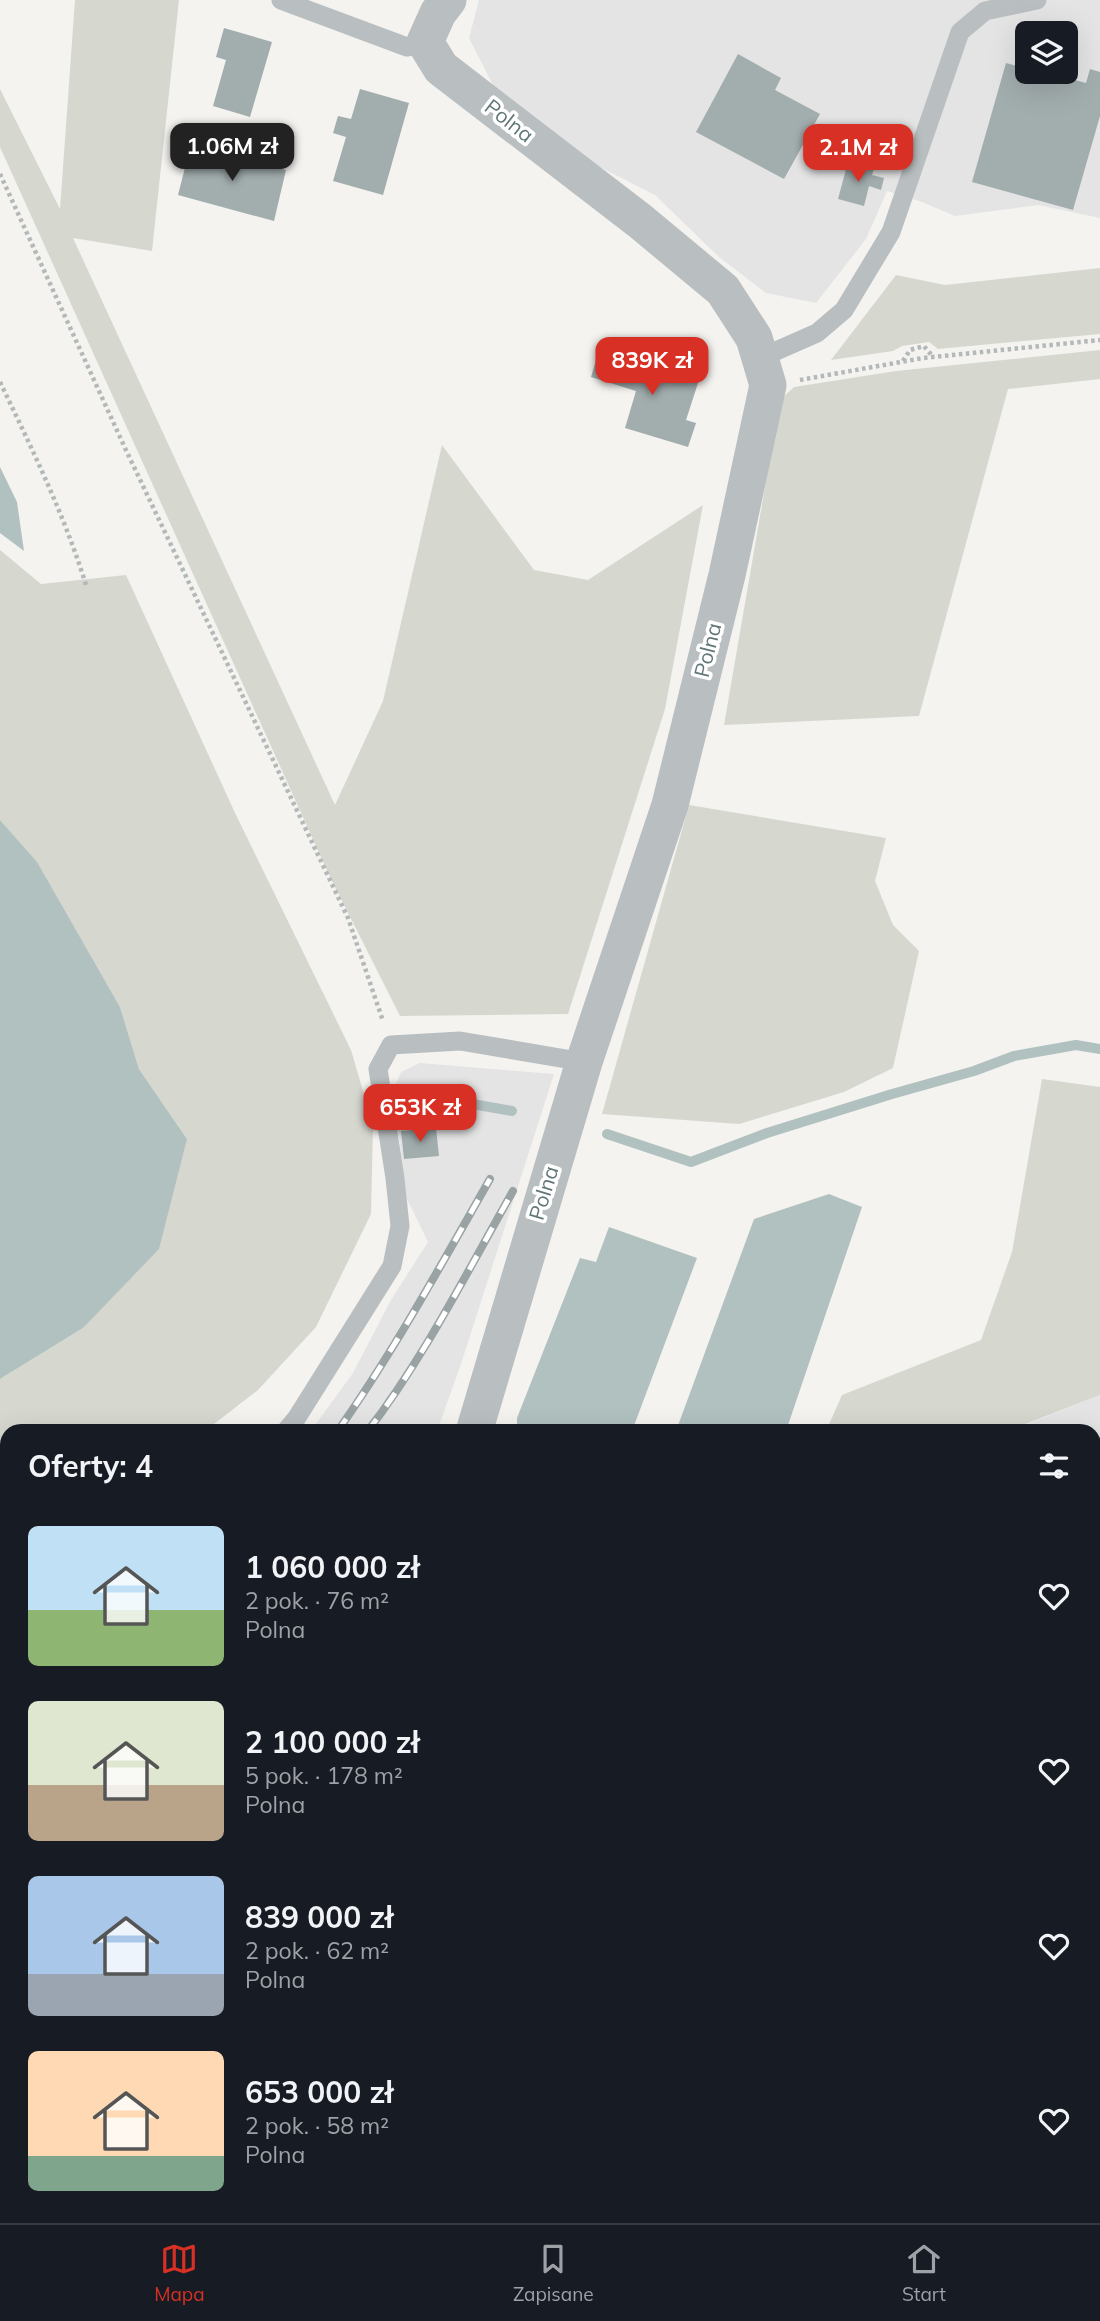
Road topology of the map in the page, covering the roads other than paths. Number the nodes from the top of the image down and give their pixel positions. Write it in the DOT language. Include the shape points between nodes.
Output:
graph roads {
  1 [pos="281,0"];
  2 [pos="448,0"];
  3 [pos="1037,0"];
  4 [pos="425,42"];
  5 [pos="764,372"];
  6 [pos="584,1062"];
  7 [pos="292,1424"];
  8 [pos="476,1424"];
  1 -- 4 [label="lane" via="407,47"];
  2 -- 4 [label="street"];
  3 -- 5 [label="lane" via="985,10 960,32 891,232 844,310"];
  4 -- 5 [label="street, Polna" via="441,68 723,290 754,338"];
  5 -- 6 [label="street, Polna" via="727,575 670,804"];
  6 -- 7 [label="lane" via="460,1041 391,1045 378,1069 400,1226 392,1266"];
  6 -- 8 [label="street, Polna"];
}
